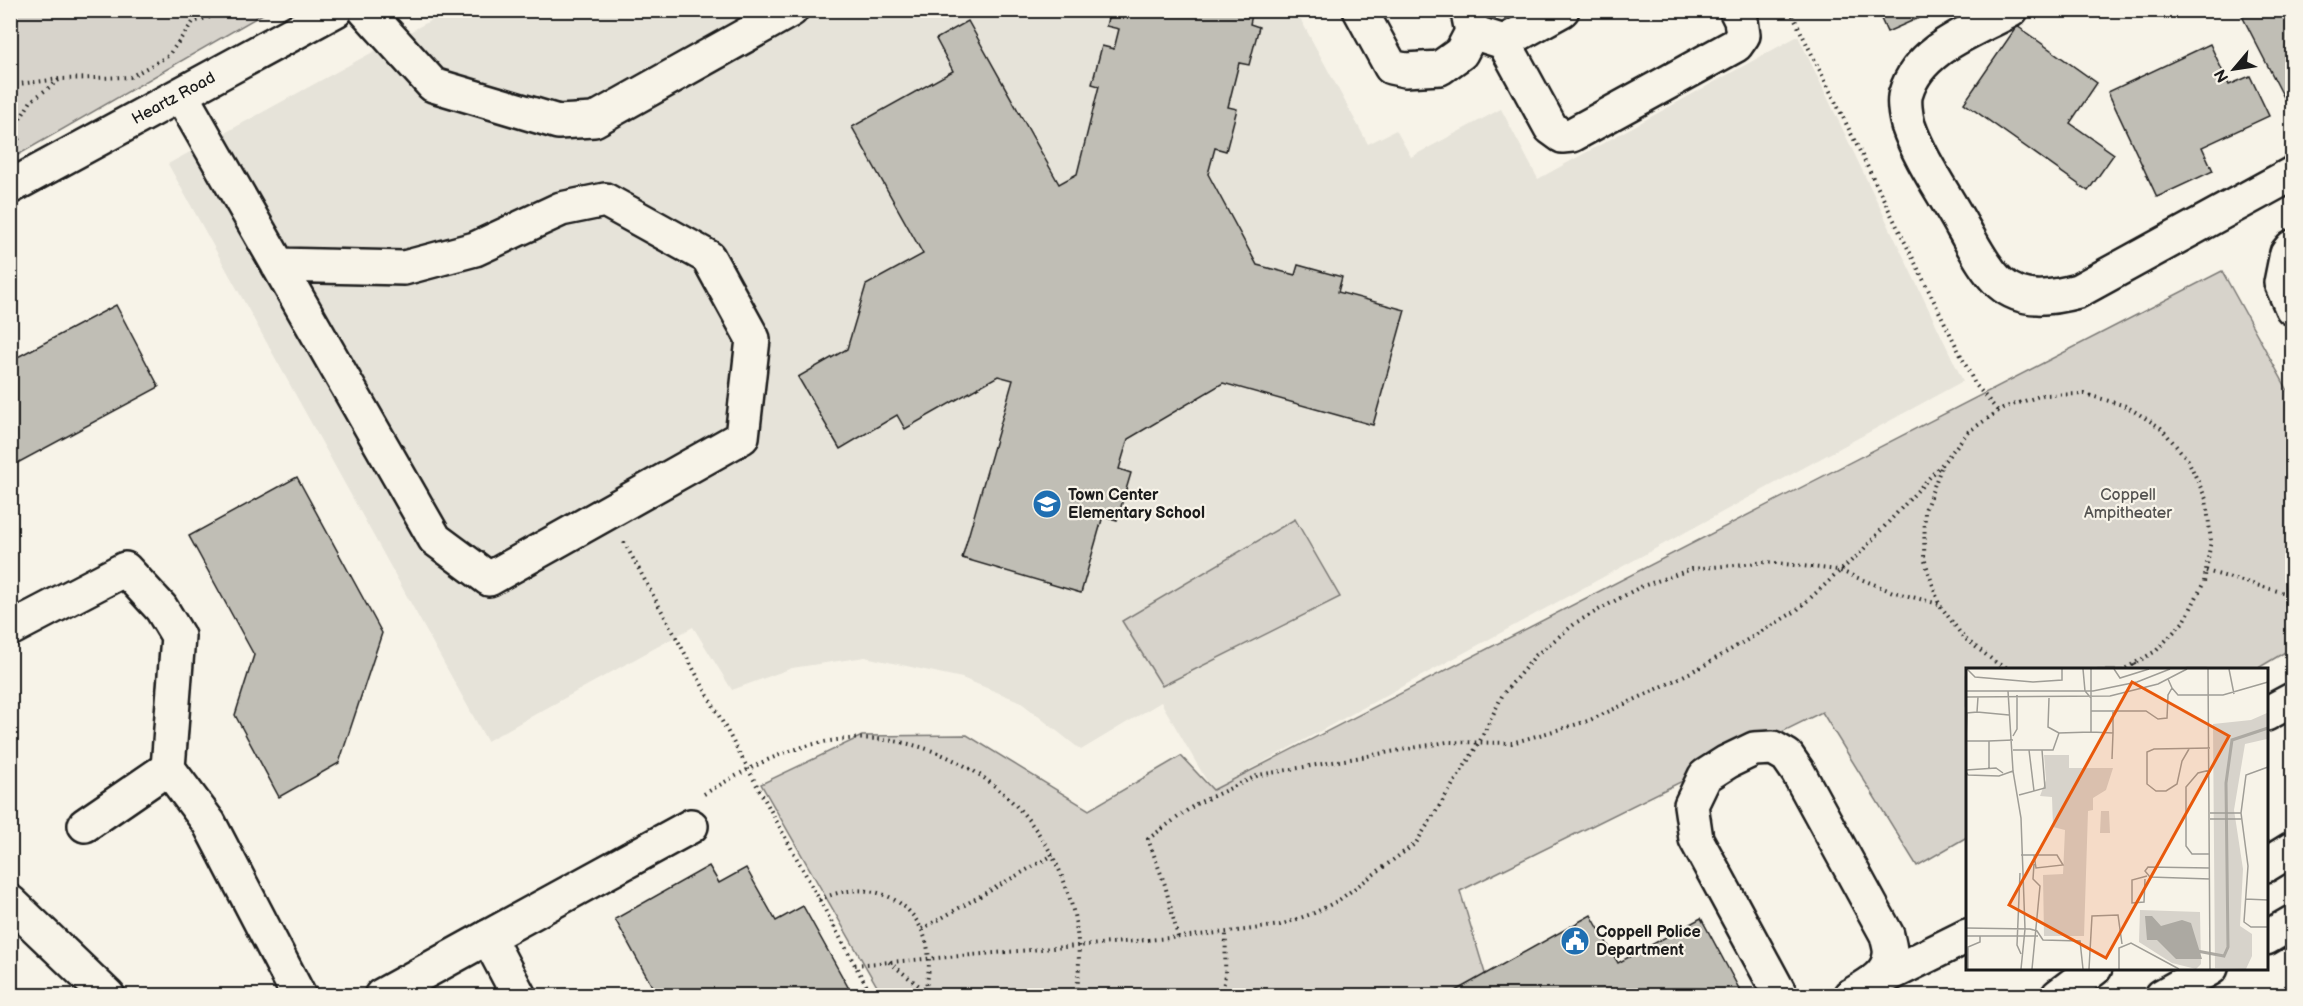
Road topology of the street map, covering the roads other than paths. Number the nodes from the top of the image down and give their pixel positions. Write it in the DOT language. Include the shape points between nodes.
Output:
graph roads {
  1 [pos="336,10"];
  2 [pos="365,10"];
  3 [pos="791,10"];
  4 [pos="1360,10"];
  5 [pos="1562,10"];
  6 [pos="1736,10"];
  7 [pos="2011,10"];
  8 [pos="1470,21"];
  9 [pos="1504,42"];
  10 [pos="181,95"];
  11 [pos="2292,174"];
  12 [pos="10,187"];
  13 [pos="2292,247"];
  14 [pos="279,265"];
  15 [pos="2292,308"];
  16 [pos="10,629"];
  17 [pos="2292,700"];
  18 [pos="2267,713"];
  19 [pos="168,768"];
  20 [pos="86,825"];
  21 [pos="691,826"];
  22 [pos="2292,849"];
  23 [pos="2267,864"];
  24 [pos="10,902"];
  25 [pos="2292,923"];
  26 [pos="488,937"];
  27 [pos="1966,937"];
  28 [pos="2267,937"];
  29 [pos="2094,970"];
  30 [pos="2209,970"];
  31 [pos="1860,990"];
  32 [pos="108,996"];
  33 [pos="299,996"];
  34 [pos="381,996"];
  35 [pos="519,996"];
  36 [pos="1781,996"];
  37 [pos="2058,996"];
  38 [pos="2162,996"];
  1 -- 10 [label="street, Heartz Road"];
  2 -- 3 [label="street" via="433,85 558,122 594,120"];
  4 -- 8 [label="street" via="1390,67 1405,70 1440,68 1461,53"];
  5 -- 9 [label="street"];
  6 -- 9 [label="street" via="1743,35 1736,45 1572,135 1562,136 1551,128"];
  7 -- 11 [label="street" via="1940,48 1919,66 1905,94 1907,123 1923,157 1981,259 2000,283 2033,297 2050,298 2078,291"];
  8 -- 9 [label="street"];
  10 -- 12 [label="street, Heartz Road"];
  10 -- 14 [label="street"];
  13 -- 15 [label="street" via="2287,253 2282,283"];
  14 -- 14 [label="street" via="435,539 489,579 742,437 753,339 708,257 605,200 561,209 475,249 404,268"];
  16 -- 19 [label="street" via="125,569 161,608 178,636"];
  17 -- 18 [label="street"];
  19 -- 20 [label="street"];
  19 -- 33 [label="street" via="209,823"];
  21 -- 26 [label="street"];
  22 -- 23 [label="street"];
  24 -- 32 [label="street"];
  25 -- 28 [label="street"];
  26 -- 34 [label="street"];
  26 -- 35 [label="street"];
  27 -- 31 [label="street"];
  29 -- 37 [label="street"];
  30 -- 38 [label="street"];
  31 -- 36 [label="street" via="1884,972 1891,954 1887,935 1787,756 1773,748 1754,749 1705,776 1691,805 1696,839"];
}
